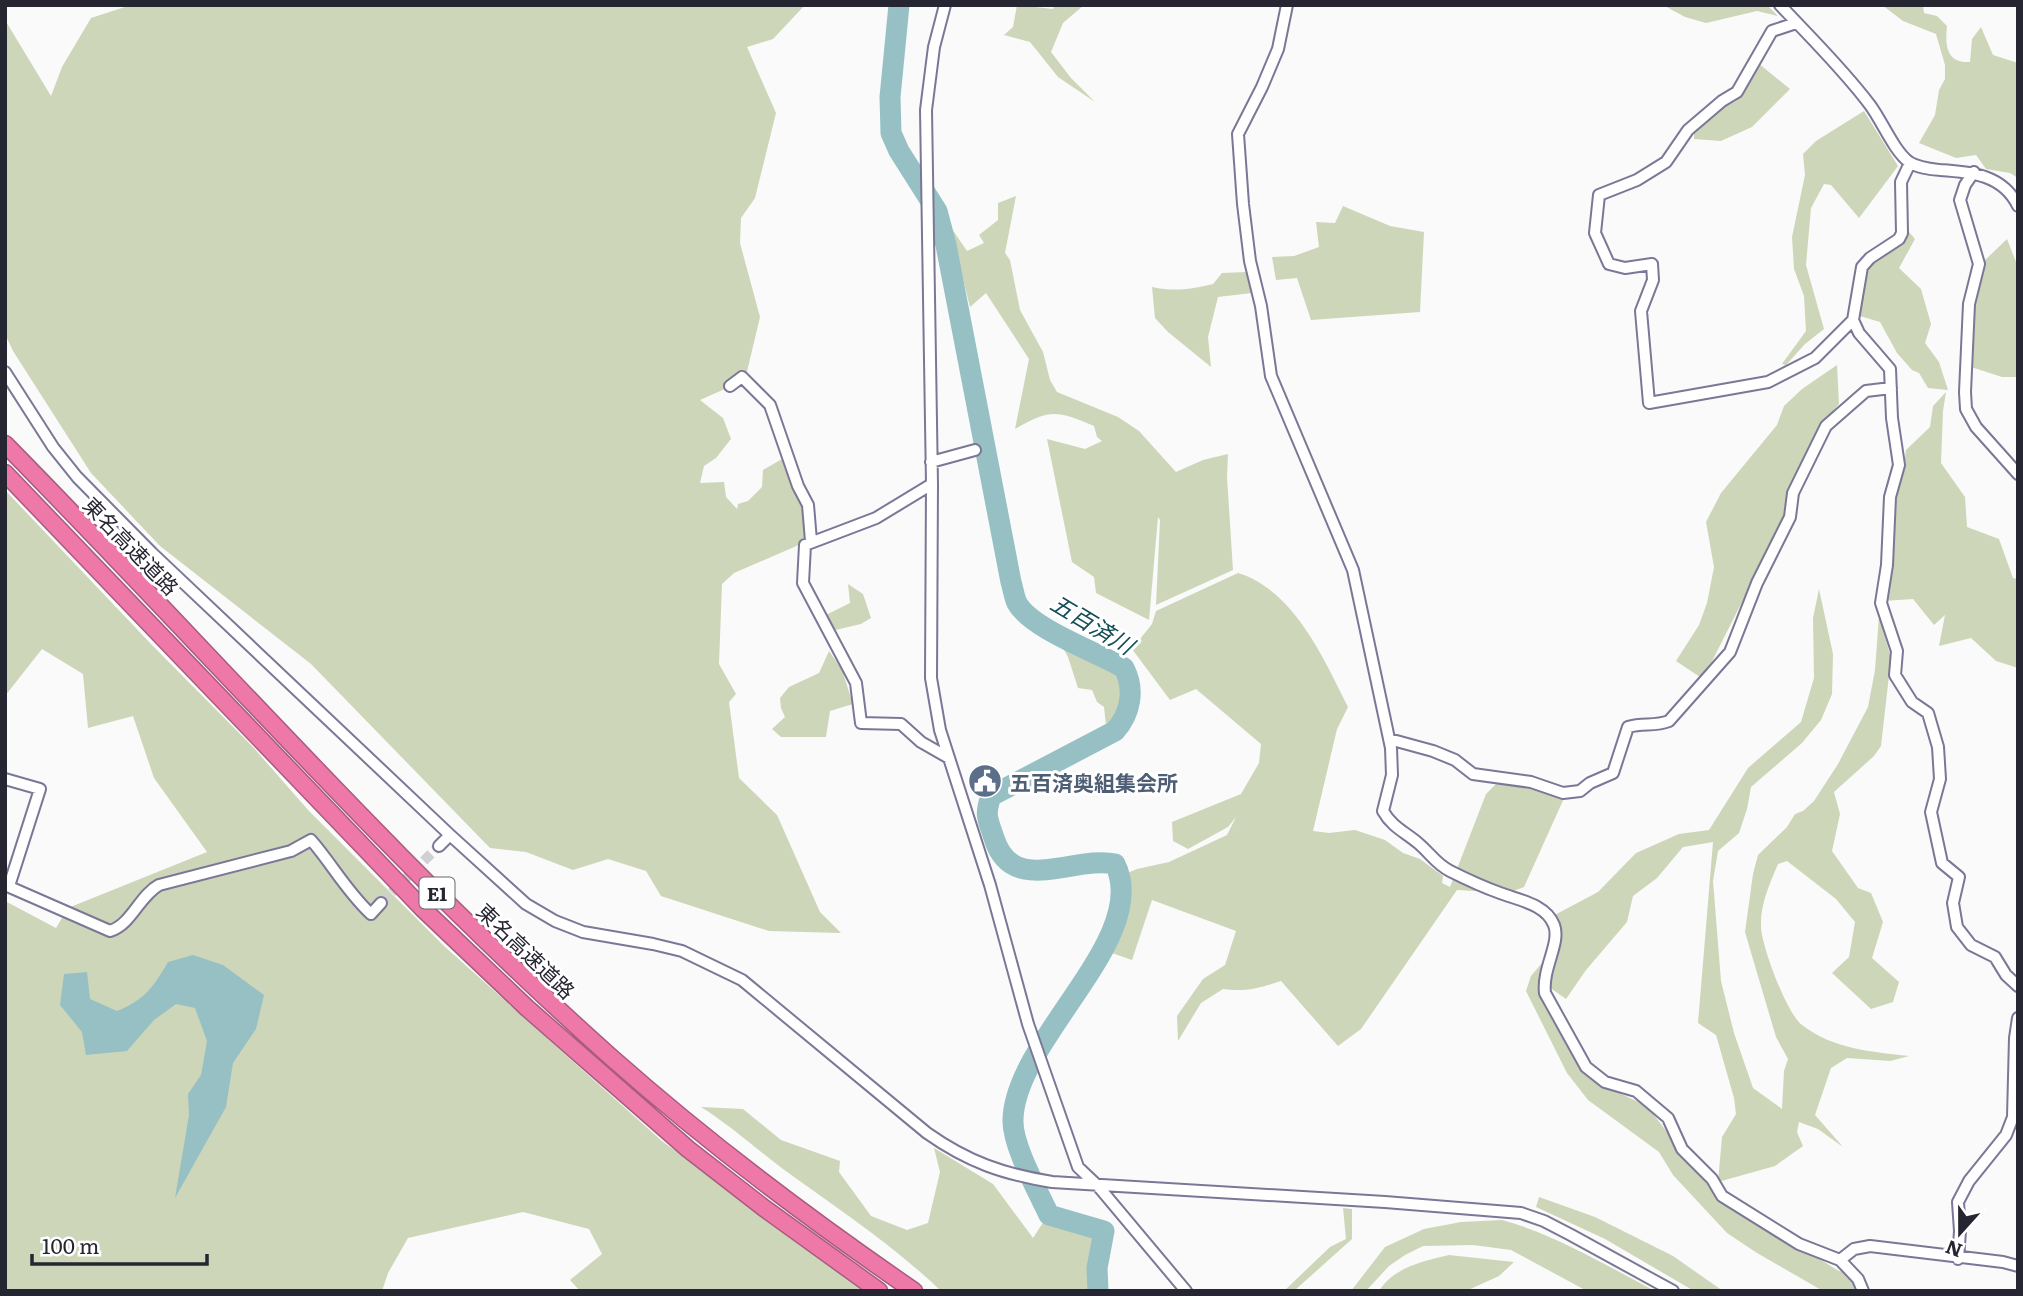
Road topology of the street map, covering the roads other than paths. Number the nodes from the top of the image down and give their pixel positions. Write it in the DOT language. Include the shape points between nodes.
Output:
graph roads {
  1 [pos="945,5"];
  2 [pos="1287,5"];
  3 [pos="1780,5"];
  4 [pos="1796,23"];
  5 [pos="1910,163"];
  6 [pos="1974,172"];
  7 [pos="2018,206"];
  8 [pos="1853,320"];
  9 [pos="5,372"];
  10 [pos="730,386"];
  11 [pos="1891,388"];
  12 [pos="5,444"];
  13 [pos="975,450"];
  14 [pos="931,462"];
  15 [pos="5,473"];
  16 [pos="2018,474"];
  17 [pos="932,484"];
  18 [pos="811,541"];
  19 [pos="1389,739"];
  20 [pos="949,758"];
  21 [pos="5,779"];
  22 [pos="450,835"];
  23 [pos="439,846"];
  24 [pos="7,886"];
  25 [pos="382,903"];
  26 [pos="2018,986"];
  27 [pos="2018,1018"];
  28 [pos="1098,1186"];
  29 [pos="1958,1259"];
  30 [pos="1840,1260"];
  31 [pos="2018,1266"];
  32 [pos="879,1291"];
  33 [pos="914,1291"];
  34 [pos="1186,1291"];
  35 [pos="1672,1291"];
  36 [pos="1863,1291"];
  1 -- 14 [label="street" via="929,73 926,110"];
  2 -- 19 [label="street" via="1278,49 1238,134 1250,261 1271,376 1353,570"];
  3 -- 4 [label="street"];
  4 -- 5 [label="street" via="1870,105"];
  4 -- 8 [label="street" via="1772,31 1737,92 1688,130 1666,162 1599,195 1595,233 1609,264 1625,268 1652,264 1653,280 1641,312 1649,403 1769,382 1815,358"];
  5 -- 6 [label="street" via="1927,169"];
  5 -- 8 [label="street" via="1901,182 1902,233 1862,267"];
  6 -- 7 [label="street" via="1994,180"];
  6 -- 16 [label="street" via="1960,201 1979,264 1969,304 1966,409"];
  8 -- 11 [label="street" via="1890,369"];
  9 -- 22 [label="street" via="77,477"];
  10 -- 18 [label="street" via="742,377 770,405 807,505"];
  11 -- 19 [label="street" via="1866,391 1826,426 1793,493 1790,517 1730,652 1669,721 1628,727 1613,773 1580,791 1563,793 1531,782 1473,774 1455,760"];
  11 -- 26 [label="street" via="1899,465 1890,497 1881,603 1897,651 1895,675 1912,702 1928,713 1938,747 1940,779 1931,812 1942,863 1959,877 1953,903 1957,927 1971,945 1995,957"];
  12 -- 33 [label="highway, 東名高速道路 / E1" via="437,893 541,993 711,1141"];
  13 -- 14 [label="street"];
  14 -- 17 [label="street"];
  15 -- 32 [label="highway, 東名高速道路 / E1" via="422,908 517,999 688,1149"];
  17 -- 18 [label="street" via="876,518"];
  17 -- 20 [label="street" via="931,678"];
  18 -- 20 [label="street" via="805,545 803,583 856,683 861,723 901,724"];
  19 -- 30 [label="street" via="1392,775 1383,811 1390,823 1448,870 1544,911 1554,925 1556,940 1543,980 1545,993 1586,1067 1605,1083 1636,1091 1668,1118 1682,1149 1722,1196 1799,1244"];
  20 -- 28 [label="street" via="1034,1042 1078,1167"];
  21 -- 24 [label="street" via="40,789"];
  22 -- 23 [label="street"];
  22 -- 28 [label="street" via="526,904 555,920 583,932 682,951 742,980 954,1152 1014,1176"];
  24 -- 25 [label="street" via="110,931 120,928 159,885 291,851 311,840 370,914"];
  27 -- 29 [label="street" via="2013,1117 2006,1135 1958,1202"];
  28 -- 34 [label="street"];
  28 -- 35 [label="street" via="1521,1213"];
  29 -- 30 [label="street" via="1870,1246 1854,1249"];
  29 -- 31 [label="street"];
  30 -- 36 [label="street"];
}
